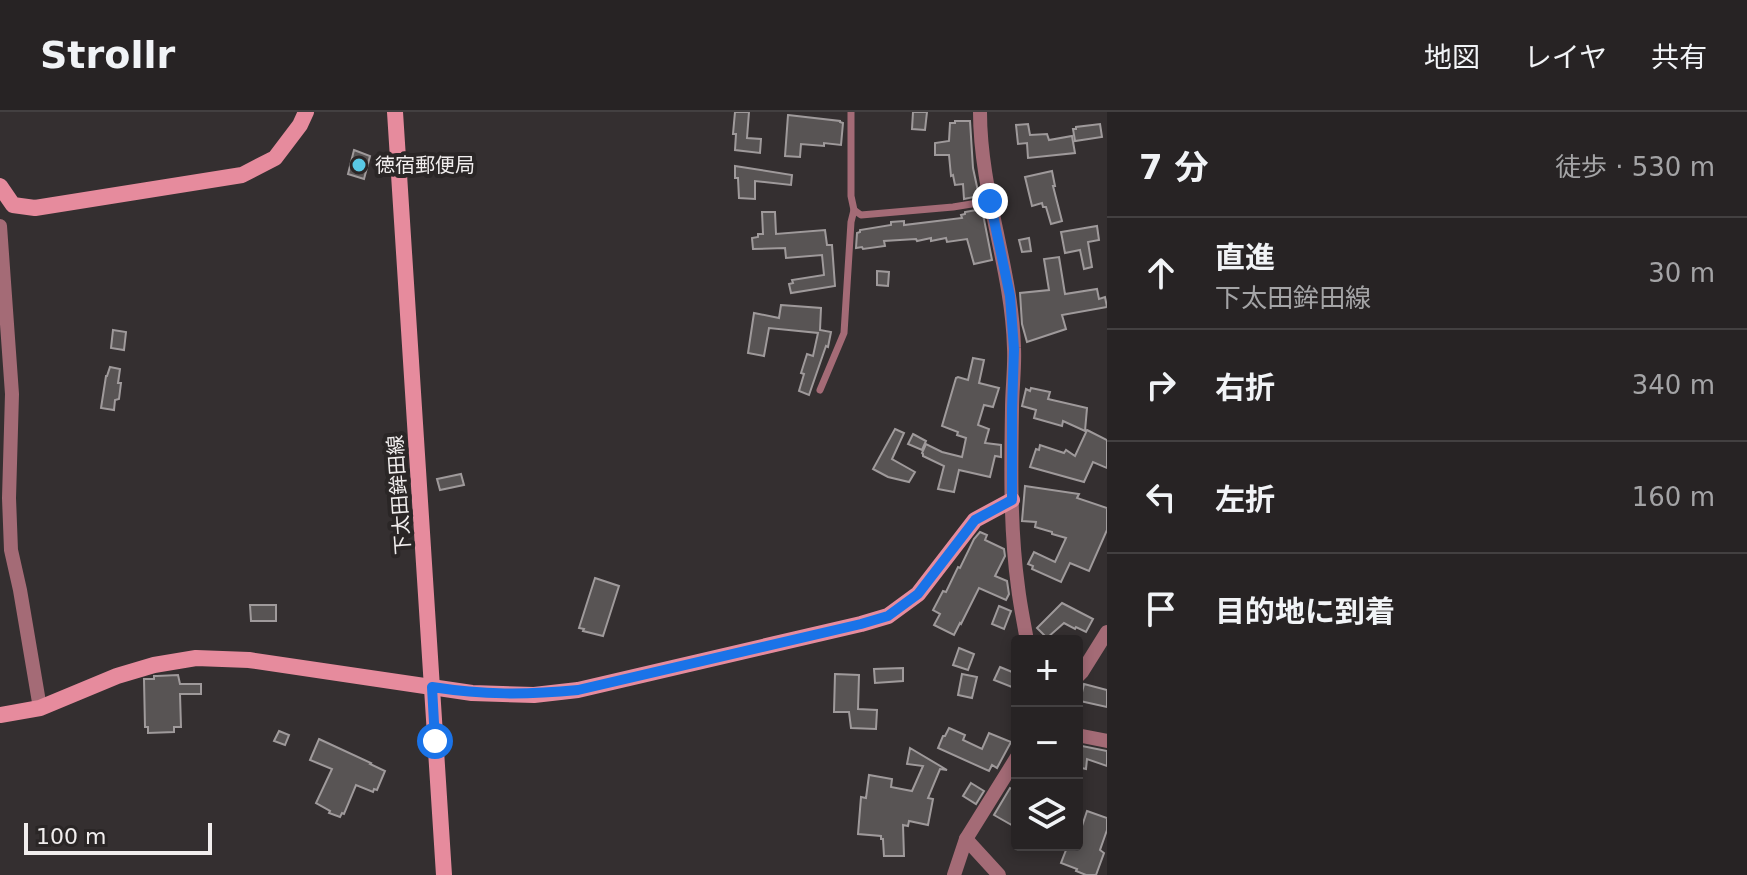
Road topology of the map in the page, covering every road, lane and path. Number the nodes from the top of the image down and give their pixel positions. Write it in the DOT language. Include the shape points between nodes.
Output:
graph roads {
  1 [pos="306,112"];
  2 [pos="395,112"];
  3 [pos="851,112"];
  4 [pos="980,112"];
  5 [pos="0,186"];
  6 [pos="990,201"];
  7 [pos="854,210"];
  8 [pos="0,226"];
  9 [pos="820,390"];
  10 [pos="6,395"];
  11 [pos="1012,500"];
  12 [pos="1107,632"];
  13 [pos="1026,635"];
  14 [pos="1083,670"];
  15 [pos="432,687"];
  16 [pos="40,708"];
  17 [pos="0,715"];
  18 [pos="1083,736"];
  19 [pos="1107,741"];
  20 [pos="1011,767"];
  21 [pos="966,839"];
  22 [pos="444,875"];
  23 [pos="954,875"];
  24 [pos="999,875"];
  1 -- 5 [label="street" via="275,158 242,175 35,208 13,205"];
  2 -- 15 [label="street, 下太田鉾田線"];
  3 -- 7 [label="lane"];
  4 -- 6 [label="street"];
  6 -- 7 [label="lane" via="861,215"];
  6 -- 11 [label="street" via="1010,296 1014,349"];
  7 -- 9 [label="lane" via="844,333"];
  8 -- 10 [label="street"];
  10 -- 16 [label="street" via="11,550"];
  11 -- 13 [label="street"];
  11 -- 15 [label="street" via="975,520 918,594 888,616 578,690 505,695"];
  12 -- 14 [label="street"];
  15 -- 16 [label="street" via="249,660 196,658 117,676"];
  15 -- 22 [label="street, 下太田鉾田線"];
  16 -- 17 [label="street"];
  18 -- 19 [label="street"];
  20 -- 21 [label="street"];
  21 -- 23 [label="street"];
  21 -- 24 [label="street"];
}
